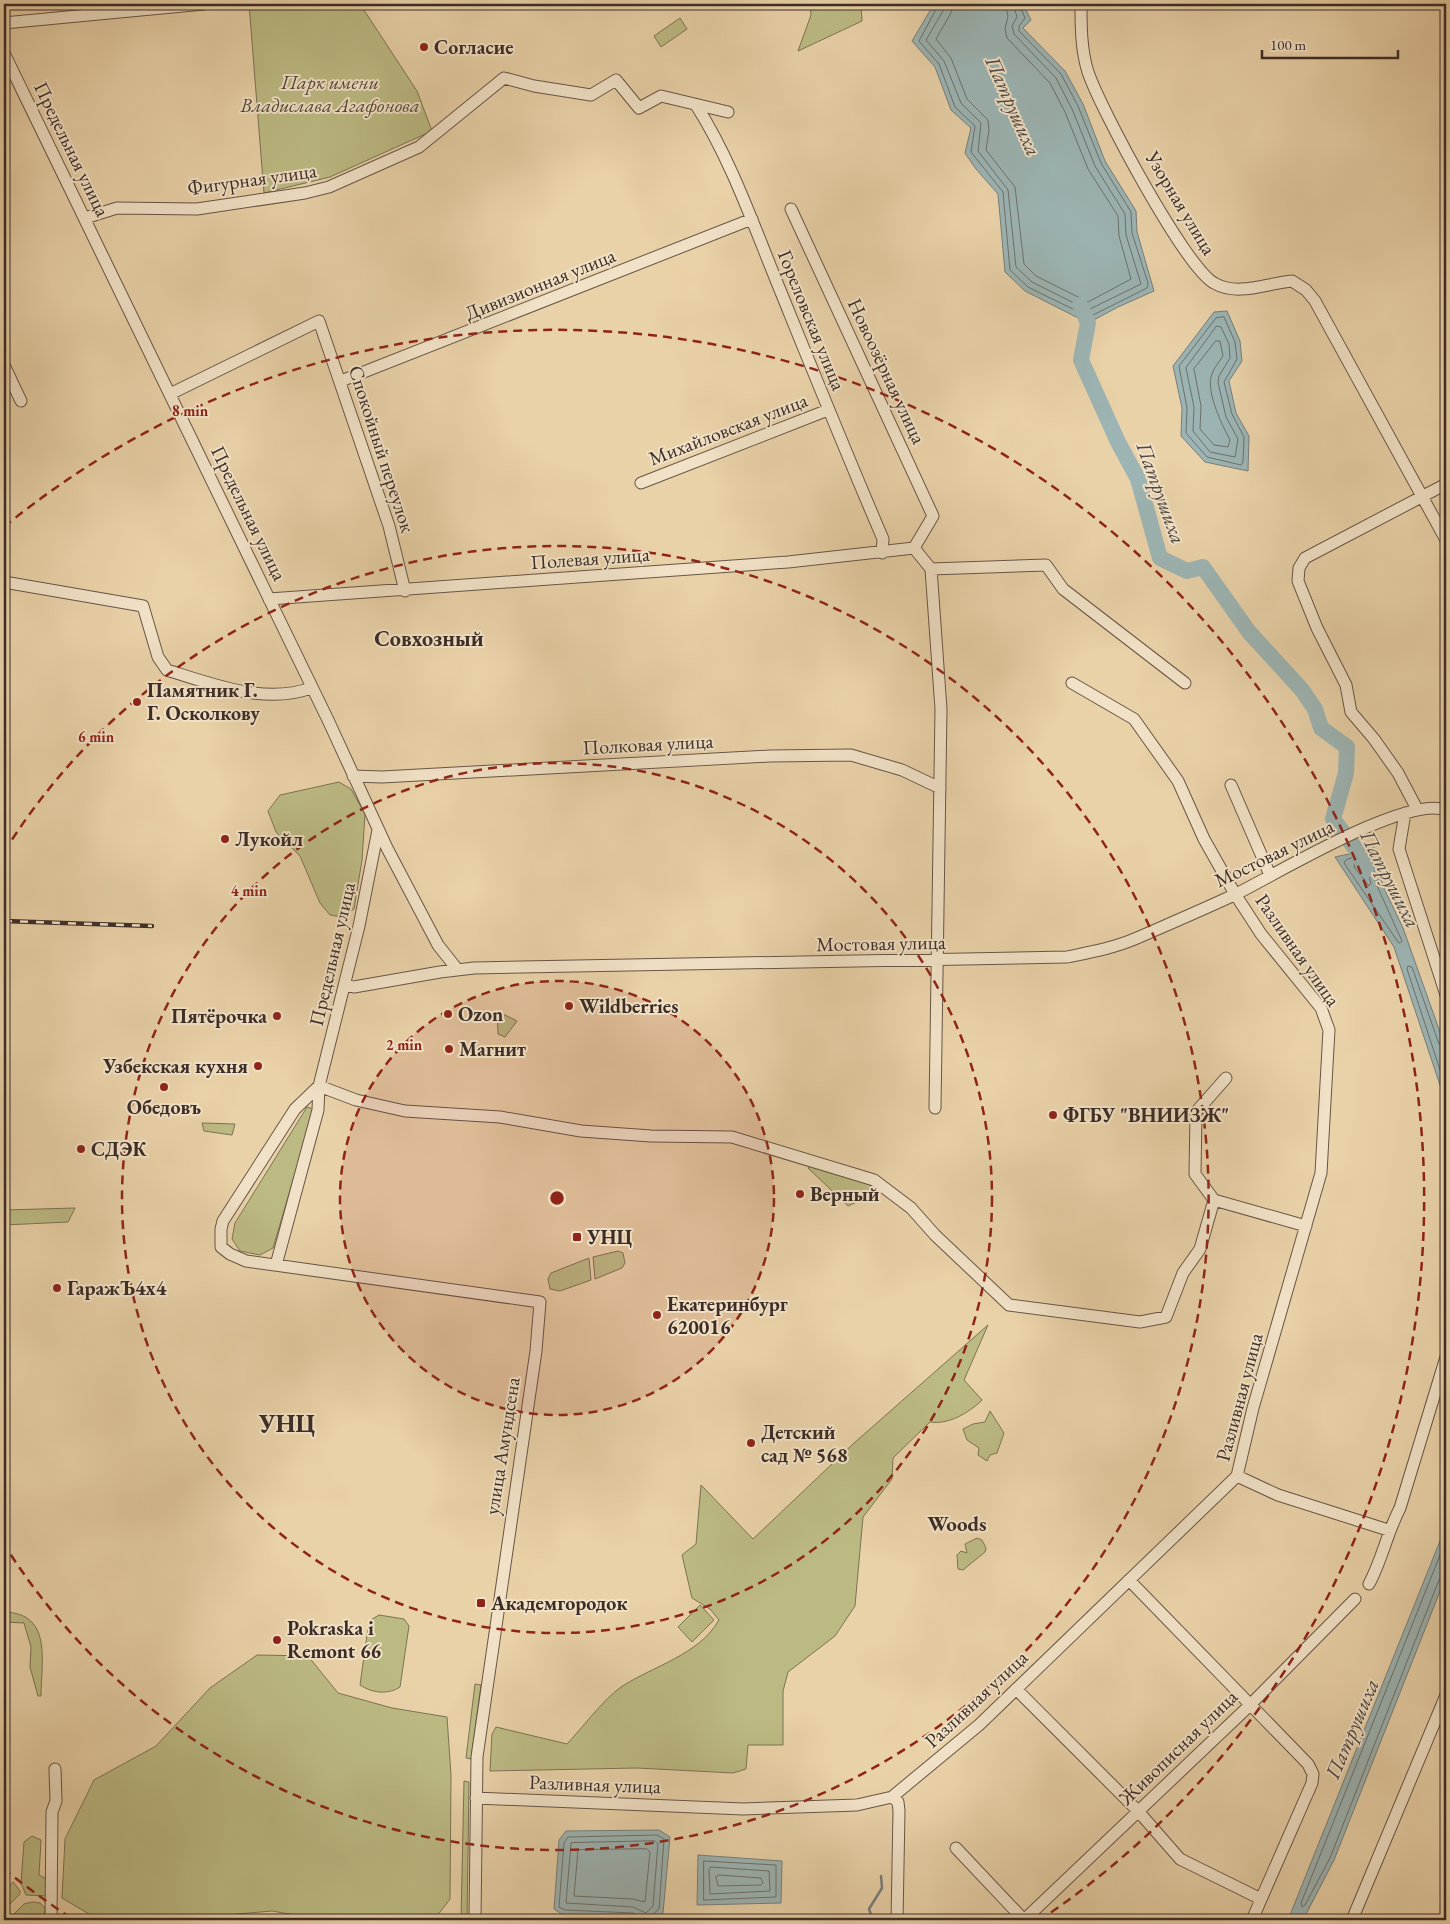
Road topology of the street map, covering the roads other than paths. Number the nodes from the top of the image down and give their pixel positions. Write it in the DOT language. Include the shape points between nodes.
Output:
graph roads {
  1 [pos="204,4"];
  2 [pos="1080,4"];
  3 [pos="4,23"];
  4 [pos="4,53"];
  5 [pos="696,105"];
  6 [pos="728,112"];
  7 [pos="791,209"];
  8 [pos="85,218"];
  9 [pos="752,219"];
  10 [pos="4,365"];
  11 [pos="341,382"];
  12 [pos="170,394"];
  13 [pos="22,401"];
  14 [pos="828,410"];
  15 [pos="641,483"];
  16 [pos="1446,484"];
  17 [pos="1424,497"];
  18 [pos="1446,540"];
  19 [pos="914,548"];
  20 [pos="882,553"];
  21 [pos="931,569"];
  22 [pos="4,582"];
  23 [pos="405,590"];
  24 [pos="269,598"];
  25 [pos="1072,682"];
  26 [pos="1185,684"];
  27 [pos="311,688"];
  28 [pos="353,776"];
  29 [pos="1231,785"];
  30 [pos="940,788"];
  31 [pos="1417,809"];
  32 [pos="1446,810"];
  33 [pos="1406,813"];
  34 [pos="378,830"];
  35 [pos="1270,875"];
  36 [pos="1235,894"];
  37 [pos="938,960"];
  38 [pos="457,969"];
  39 [pos="345,985"];
  40 [pos="1446,994"];
  41 [pos="1226,1078"];
  42 [pos="319,1086"];
  43 [pos="935,1108"];
  44 [pos="1214,1200"];
  45 [pos="1306,1226"];
  46 [pos="276,1265"];
  47 [pos="1446,1357"];
  48 [pos="1237,1476"];
  49 [pos="1388,1530"];
  50 [pos="1129,1580"];
  51 [pos="1369,1584"];
  52 [pos="1355,1599"];
  53 [pos="1016,1689"];
  54 [pos="1446,1695"];
  55 [pos="1249,1706"];
  56 [pos="56,1769"];
  57 [pos="892,1797"];
  58 [pos="476,1798"];
  59 [pos="1138,1812"];
  60 [pos="956,1848"];
  61 [pos="1261,1899"];
  62 [pos="51,1920"];
  63 [pos="474,1920"];
  64 [pos="897,1920"];
  65 [pos="1024,1920"];
  66 [pos="1252,1920"];
  67 [pos="1352,1920"];
  1 -- 3 [label="street"];
  2 -- 17 [label="street, Узорная улица" via="1084,53 1094,87 1158,209 1196,268 1224,288 1239,290 1292,281 1306,290"];
  4 -- 8 [label="street, Предельная улица"];
  5 -- 6 [label="street, Фигурная улица"];
  5 -- 8 [label="street, Фигурная улица" via="661,96 639,108 616,80 591,95 504,78 418,148 329,187 197,209 117,208"];
  5 -- 9 [label="street, Гореловская улица"];
  7 -- 19 [label="street, Новоозёрная улица" via="933,516"];
  8 -- 12 [label="street, Предельная улица"];
  9 -- 11 [label="street, Дивизионная улица"];
  9 -- 14 [label="street, Гореловская улица"];
  10 -- 13 [label="street"];
  11 -- 12 [label="street, Спокойный переулок" via="319,321"];
  11 -- 23 [label="street, Спокойный переулок" via="389,526"];
  12 -- 24 [label="street, Предельная улица"];
  14 -- 15 [label="street, Михайловская улица"];
  14 -- 20 [label="street, Гореловская улица" via="883,539"];
  16 -- 17 [label="street"];
  17 -- 18 [label="street, Узорная улица"];
  17 -- 31 [label="street" via="1305,558 1299,568 1298,581 1346,685 1351,712 1398,773"];
  19 -- 20 [label="street, Полевая улица"];
  19 -- 21 [label="street"];
  20 -- 23 [label="street, Полевая улица"];
  21 -- 26 [label="street" via="1046,565 1063,589"];
  21 -- 30 [label="street" via="941,709"];
  22 -- 27 [label="street" via="143,606 158,657 167,670 258,694 298,692"];
  23 -- 24 [label="street, Полевая улица"];
  24 -- 27 [label="street, Предельная улица"];
  25 -- 36 [label="street, Разливная улица" via="1134,719 1178,781 1204,839"];
  27 -- 28 [label="street, Предельная улица"];
  28 -- 30 [label="street, Полковая улица" via="851,755 902,770"];
  28 -- 34 [label="street, Предельная улица"];
  29 -- 35 [label="street"];
  30 -- 37 [label="street"];
  31 -- 32 [label="street"];
  31 -- 33 [label="street, Мостовая улица"];
  33 -- 35 [label="street, Мостовая улица" via="1389,818"];
  33 -- 40 [label="street" via="1399,849"];
  34 -- 38 [label="street, Предельная улица" via="438,945"];
  34 -- 39 [label="street, Предельная улица"];
  35 -- 36 [label="street, Мостовая улица"];
  36 -- 37 [label="street, Мостовая улица" via="1108,949 1067,957"];
  36 -- 45 [label="street, Разливная улица" via="1261,934 1321,1008 1329,1030 1321,1173"];
  37 -- 38 [label="street, Мостовая улица"];
  37 -- 43 [label="street"];
  38 -- 39 [label="street, Мостовая улица" via="354,987"];
  39 -- 42 [label="street, Предельная улица"];
  41 -- 44 [label="street" via="1196,1112 1194,1174"];
  42 -- 44 [label="street" via="356,1100 405,1111 500,1117 598,1132 732,1137 874,1180 912,1208 935,1236 1009,1305 1140,1322 1166,1317 1183,1273 1200,1249"];
  42 -- 46 [label="street, Предельная улица" via="318,1110"];
  42 -- 46 [label="street, улица Амундсена" via="295,1109 221,1229 221,1247 230,1254 246,1261"];
  44 -- 45 [label="street"];
  45 -- 48 [label="street, Разливная улица" via="1253,1408"];
  46 -- 58 [label="street, улица Амундсена" via="540,1302 536,1351 477,1757"];
  47 -- 49 [label="street" via="1400,1508"];
  48 -- 49 [label="street" via="1278,1495"];
  48 -- 50 [label="street, Разливная улица"];
  49 -- 51 [label="street"];
  50 -- 53 [label="street, Разливная улица"];
  50 -- 55 [label="street"];
  52 -- 55 [label="street, Живописная улица"];
  53 -- 57 [label="street, Разливная улица" via="979,1725"];
  53 -- 59 [label="street"];
  54 -- 67 [label="street"];
  55 -- 59 [label="street, Живописная улица"];
  55 -- 61 [label="street" via="1308,1764 1313,1774 1312,1783"];
  56 -- 62 [label="street" via="56,1801 52,1812"];
  57 -- 58 [label="street, Разливная улица" via="857,1805 743,1809"];
  57 -- 64 [label="street" via="898,1802 899,1811"];
  58 -- 63 [label="street, улица Амундсена"];
  59 -- 61 [label="street" via="1180,1859"];
  59 -- 65 [label="street, Живописная улица"];
  60 -- 65 [label="street"];
  61 -- 66 [label="street"];
}
